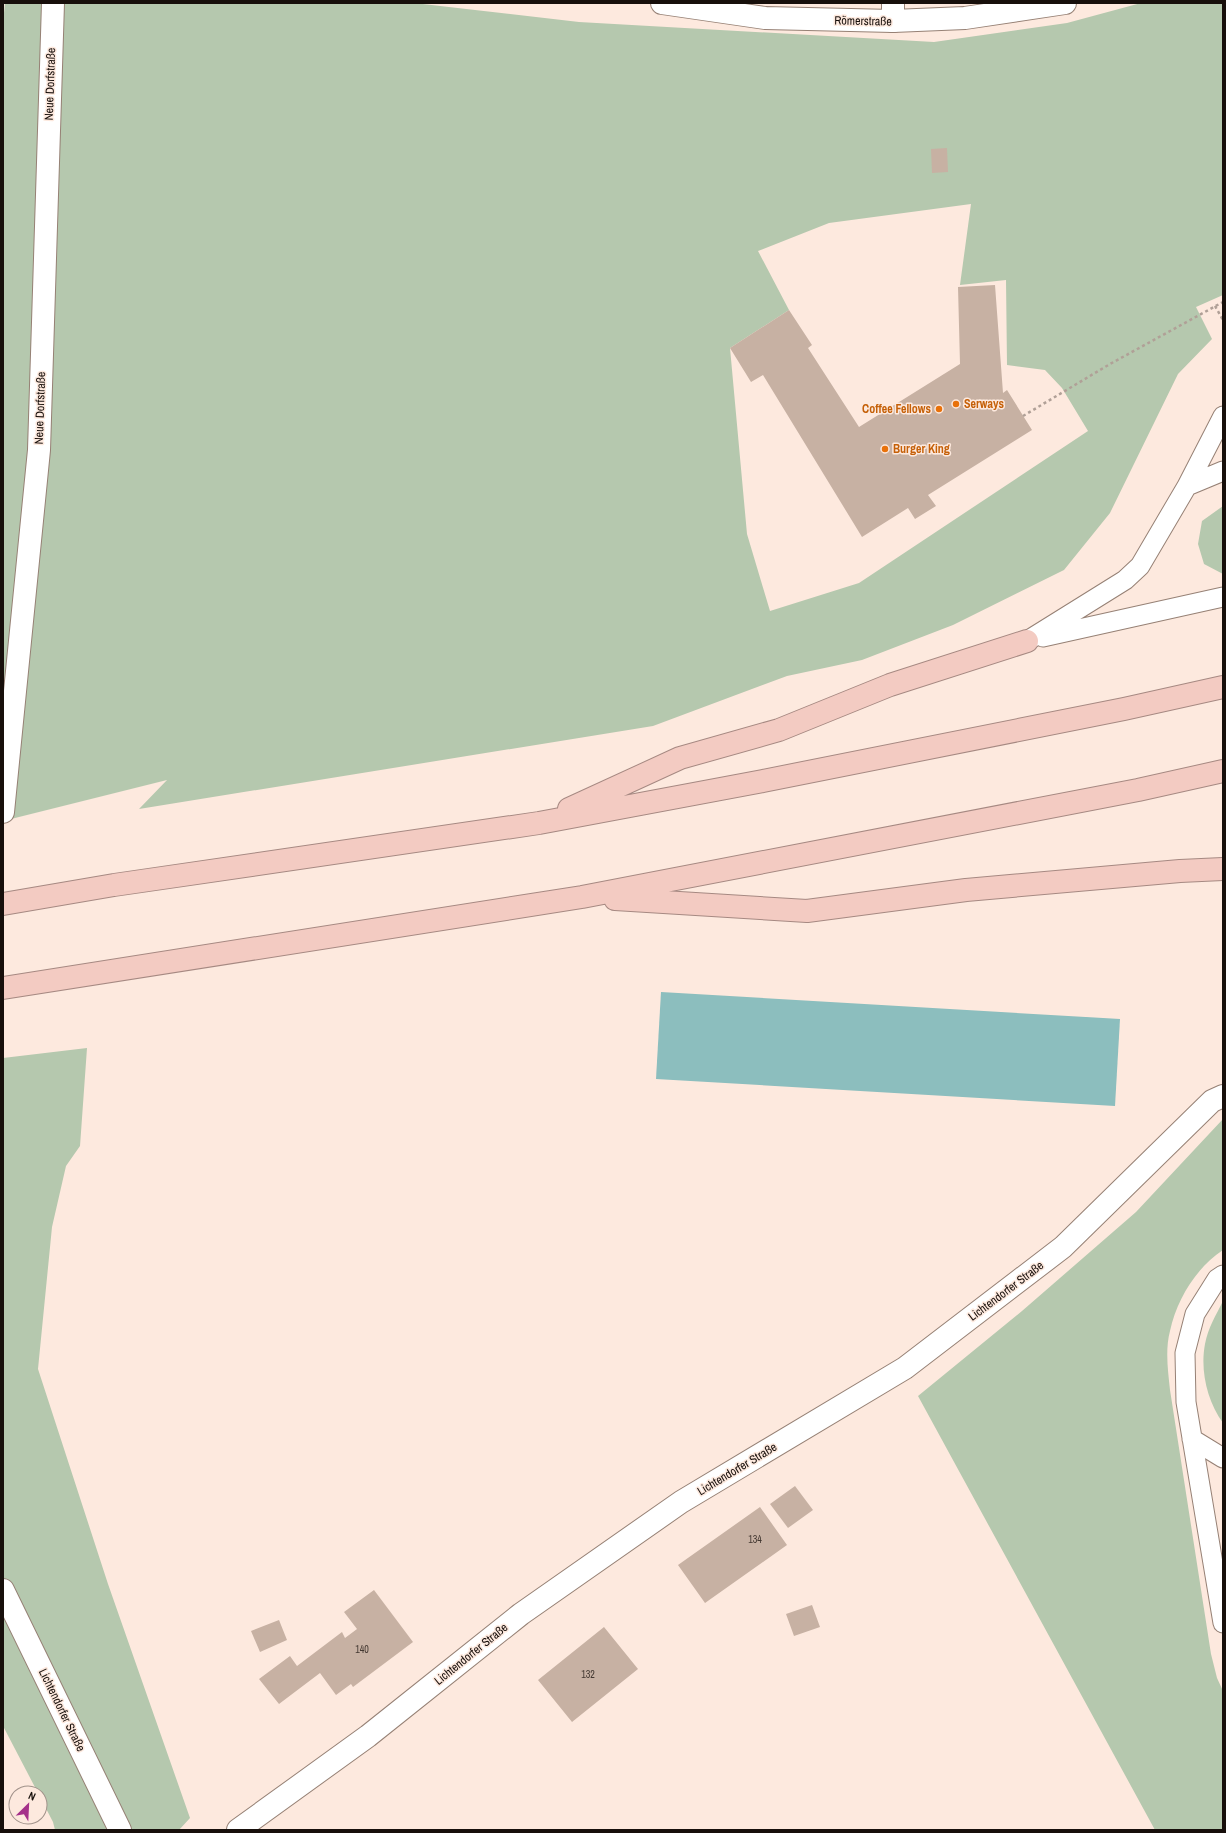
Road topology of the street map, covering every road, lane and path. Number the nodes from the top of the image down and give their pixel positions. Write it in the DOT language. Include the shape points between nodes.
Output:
graph roads {
  1 [pos="53,3"];
  2 [pos="662,3"];
  3 [pos="1065,3"];
  4 [pos="893,12"];
  5 [pos="1223,302"];
  6 [pos="1215,306"];
  7 [pos="1223,320"];
  8 [pos="1023,416"];
  9 [pos="1223,416"];
  10 [pos="1223,471"];
  11 [pos="1187,486"];
  12 [pos="1223,597"];
  13 [pos="1027,641"];
  14 [pos="1223,687"];
  15 [pos="1223,771"];
  16 [pos="3,812"];
  17 [pos="539,823"];
  18 [pos="1223,869"];
  19 [pos="582,897"];
  20 [pos="3,904"];
  21 [pos="3,988"];
  22 [pos="1223,1096"];
  23 [pos="1223,1275"];
  24 [pos="1192,1439"];
  25 [pos="1223,1458"];
  26 [pos="3,1590"];
  27 [pos="1223,1623"];
  28 [pos="120,1830"];
  29 [pos="238,1830"];
  1 -- 16 [label="street, Neue Dorfstraße" via="39,450"];
  2 -- 4 [label="street, Römerstraße" via="765,18"];
  3 -- 4 [label="street, Römerstraße" via="965,18"];
  5 -- 6 [label="path"];
  6 -- 7 [label="path"];
  6 -- 8 [label="path"];
  9 -- 11 [label="lane"];
  10 -- 11 [label="lane"];
  11 -- 13 [label="lane" via="1140,566 1125,580"];
  12 -- 13 [label="lane"];
  13 -- 17 [label="highway" via="890,685 779,730 680,758"];
  14 -- 17 [label="highway"];
  15 -- 19 [label="highway" via="1138,790"];
  17 -- 20 [label="highway" via="114,885"];
  18 -- 19 [label="highway" via="966,890 807,911"];
  19 -- 21 [label="highway"];
  22 -- 29 [label="street, Lichtendorfer Straße" via="1212,1101 1063,1247 905,1368 681,1502 521,1614 368,1736"];
  23 -- 24 [label="lane" via="1217,1280 1196,1314 1185,1353 1186,1402"];
  24 -- 25 [label="lane"];
  24 -- 27 [label="lane"];
  26 -- 28 [label="street, Lichtendorfer Straße"];
}
